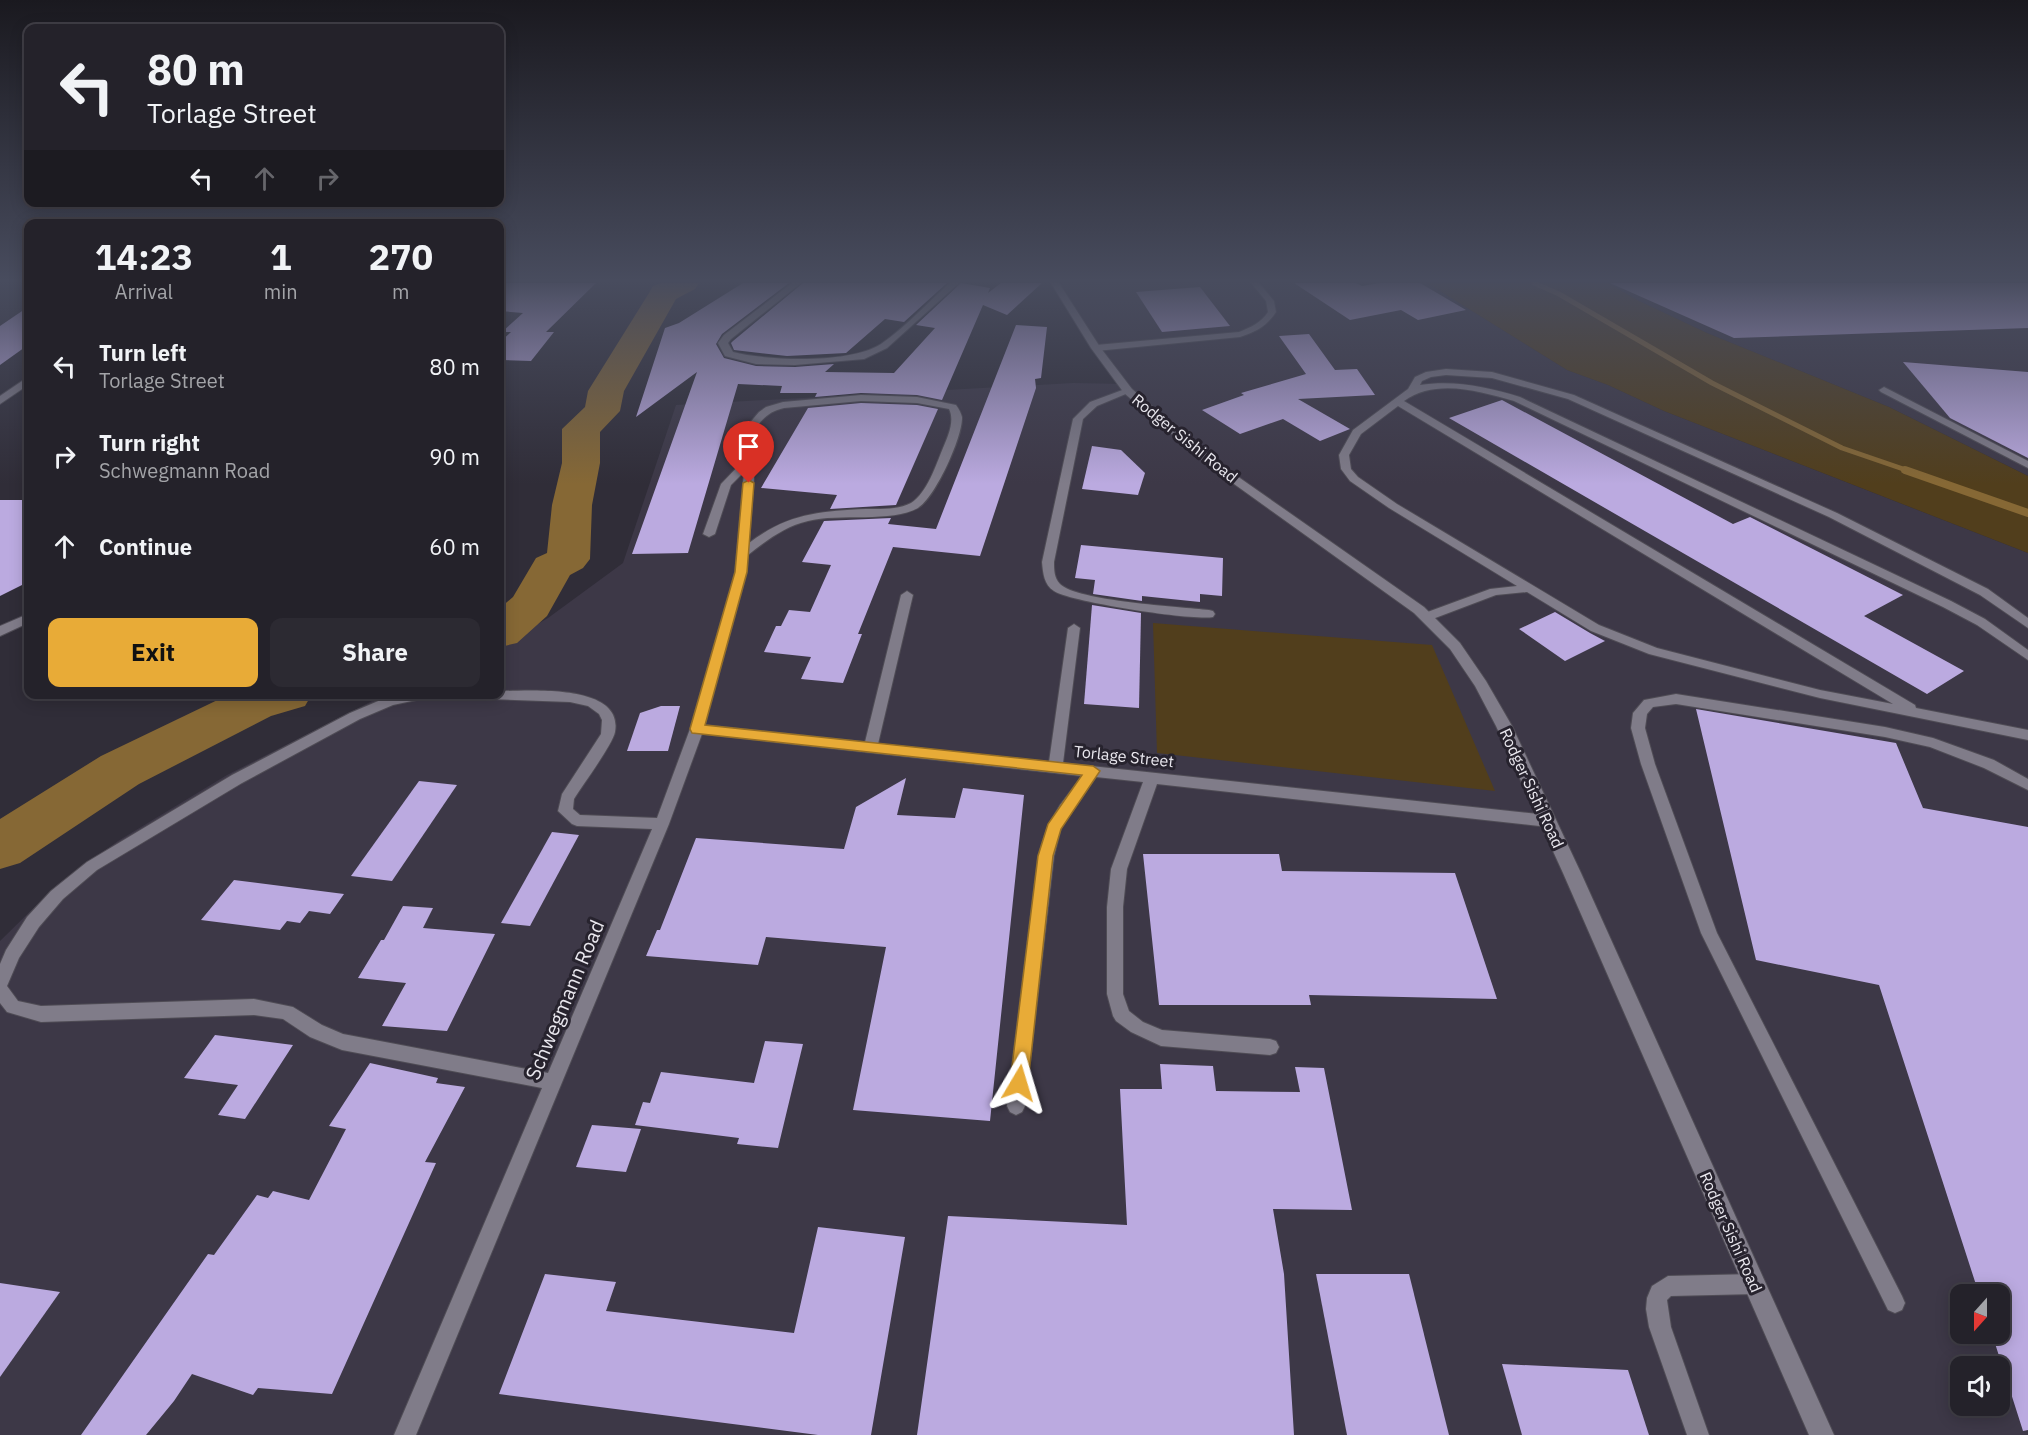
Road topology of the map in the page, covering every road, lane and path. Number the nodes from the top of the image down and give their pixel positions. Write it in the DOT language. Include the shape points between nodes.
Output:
graph roads {
  1 [pos="726,350"];
  2 [pos="875,350"];
  3 [pos="1097,350"];
  4 [pos="24,383"];
  5 [pos="1884,390"];
  6 [pos="1128,391"];
  7 [pos="1412,391"];
  8 [pos="0,401"];
  9 [pos="1397,401"];
  10 [pos="750,460"];
  11 [pos="2028,465"];
  12 [pos="709,534"];
  13 [pos="742,554"];
  14 [pos="1531,588"];
  15 [pos="907,595"];
  16 [pos="1209,614"];
  17 [pos="1426,616"];
  18 [pos="24,620"];
  19 [pos="2028,624"];
  20 [pos="1074,628"];
  21 [pos="0,632"];
  22 [pos="2028,656"];
  23 [pos="504,696"];
  24 [pos="400,699"];
  25 [pos="1918,714"];
  26 [pos="697,729"];
  27 [pos="2028,735"];
  28 [pos="871,747"];
  29 [pos="1055,767"];
  30 [pos="1093,771"];
  31 [pos="1152,778"];
  32 [pos="2028,785"];
  33 [pos="1548,821"];
  34 [pos="662,824"];
  35 [pos="0,984"];
  36 [pos="0,990"];
  37 [pos="1270,1047"];
  38 [pos="554,1082"];
  39 [pos="1016,1106"];
  40 [pos="1755,1284"];
  41 [pos="1895,1303"];
  42 [pos="405,1435"];
  43 [pos="1698,1435"];
  44 [pos="1822,1435"];
  1 -- 2 [label="street" via="756,361 795,362 860,357"];
  3 -- 6 [label="street, Rodger Sishi Road"];
  4 -- 8 [label="street"];
  5 -- 11 [label="lane"];
  6 -- 16 [label="lane" via="1096,402 1078,419 1048,562 1049,577 1057,589 1072,596"];
  6 -- 17 [label="street, Rodger Sishi Road" via="1213,464"];
  7 -- 9 [label="lane"];
  7 -- 19 [label="lane" via="1418,380 1446,372 1509,379 1571,397 1833,515 1984,592"];
  7 -- 22 [label="lane" via="1461,386 1517,399 1947,604 1981,622"];
  9 -- 14 [label="lane" via="1357,432 1344,455 1346,469 1393,506"];
  9 -- 25 [label="lane"];
  10 -- 12 [label="lane" via="726,484"];
  10 -- 13 [label="lane, Schwegmann Road"];
  10 -- 13 [label="lane, Schwegmann Road" via="753,425 760,415 792,402 899,398 947,404 957,414 956,429 929,489 915,505 877,512 812,515 770,531"];
  13 -- 26 [label="lane, Schwegmann Road" via="741,572"];
  14 -- 17 [label="lane" via="1494,592"];
  14 -- 25 [label="lane" via="1595,628 1653,651 1820,694"];
  15 -- 28 [label="lane"];
  17 -- 33 [label="street, Rodger Sishi Road" via="1455,646 1481,684"];
  18 -- 21 [label="street"];
  20 -- 29 [label="lane"];
  23 -- 34 [label="lane" via="570,698 592,702 604,711 609,720 608,734 567,798 565,811 577,820"];
  24 -- 35 [label="lane" via="356,716 237,779 92,866 57,895 33,922 12,955"];
  25 -- 27 [label="lane"];
  26 -- 28 [label="lane, Torlage Street"];
  26 -- 34 [label="lane, Schwegmann Road"];
  28 -- 29 [label="lane, Torlage Street"];
  29 -- 30 [label="lane, Torlage Street"];
  30 -- 31 [label="lane, Torlage Street"];
  30 -- 39 [label="lane" via="1054,828 1046,856"];
  31 -- 33 [label="lane, Torlage Street"];
  31 -- 37 [label="lane" via="1119,869 1115,994 1122,1016 1137,1028 1161,1038"];
  32 -- 41 [label="lane" via="1989,764 1934,743 1885,732 1676,699 1649,703 1640,713 1638,728 1648,764 1709,933"];
  33 -- 40 [label="street, Rodger Sishi Road"];
  34 -- 38 [label="lane, Schwegmann Road"];
  36 -- 38 [label="lane" via="13,1007 41,1014 254,1007 287,1012 342,1042"];
  38 -- 42 [label="lane, Schwegmann Road"];
  40 -- 43 [label="lane" via="1668,1286 1657,1296 1655,1309 1660,1327"];
  40 -- 44 [label="street, Rodger Sishi Road"];
}
